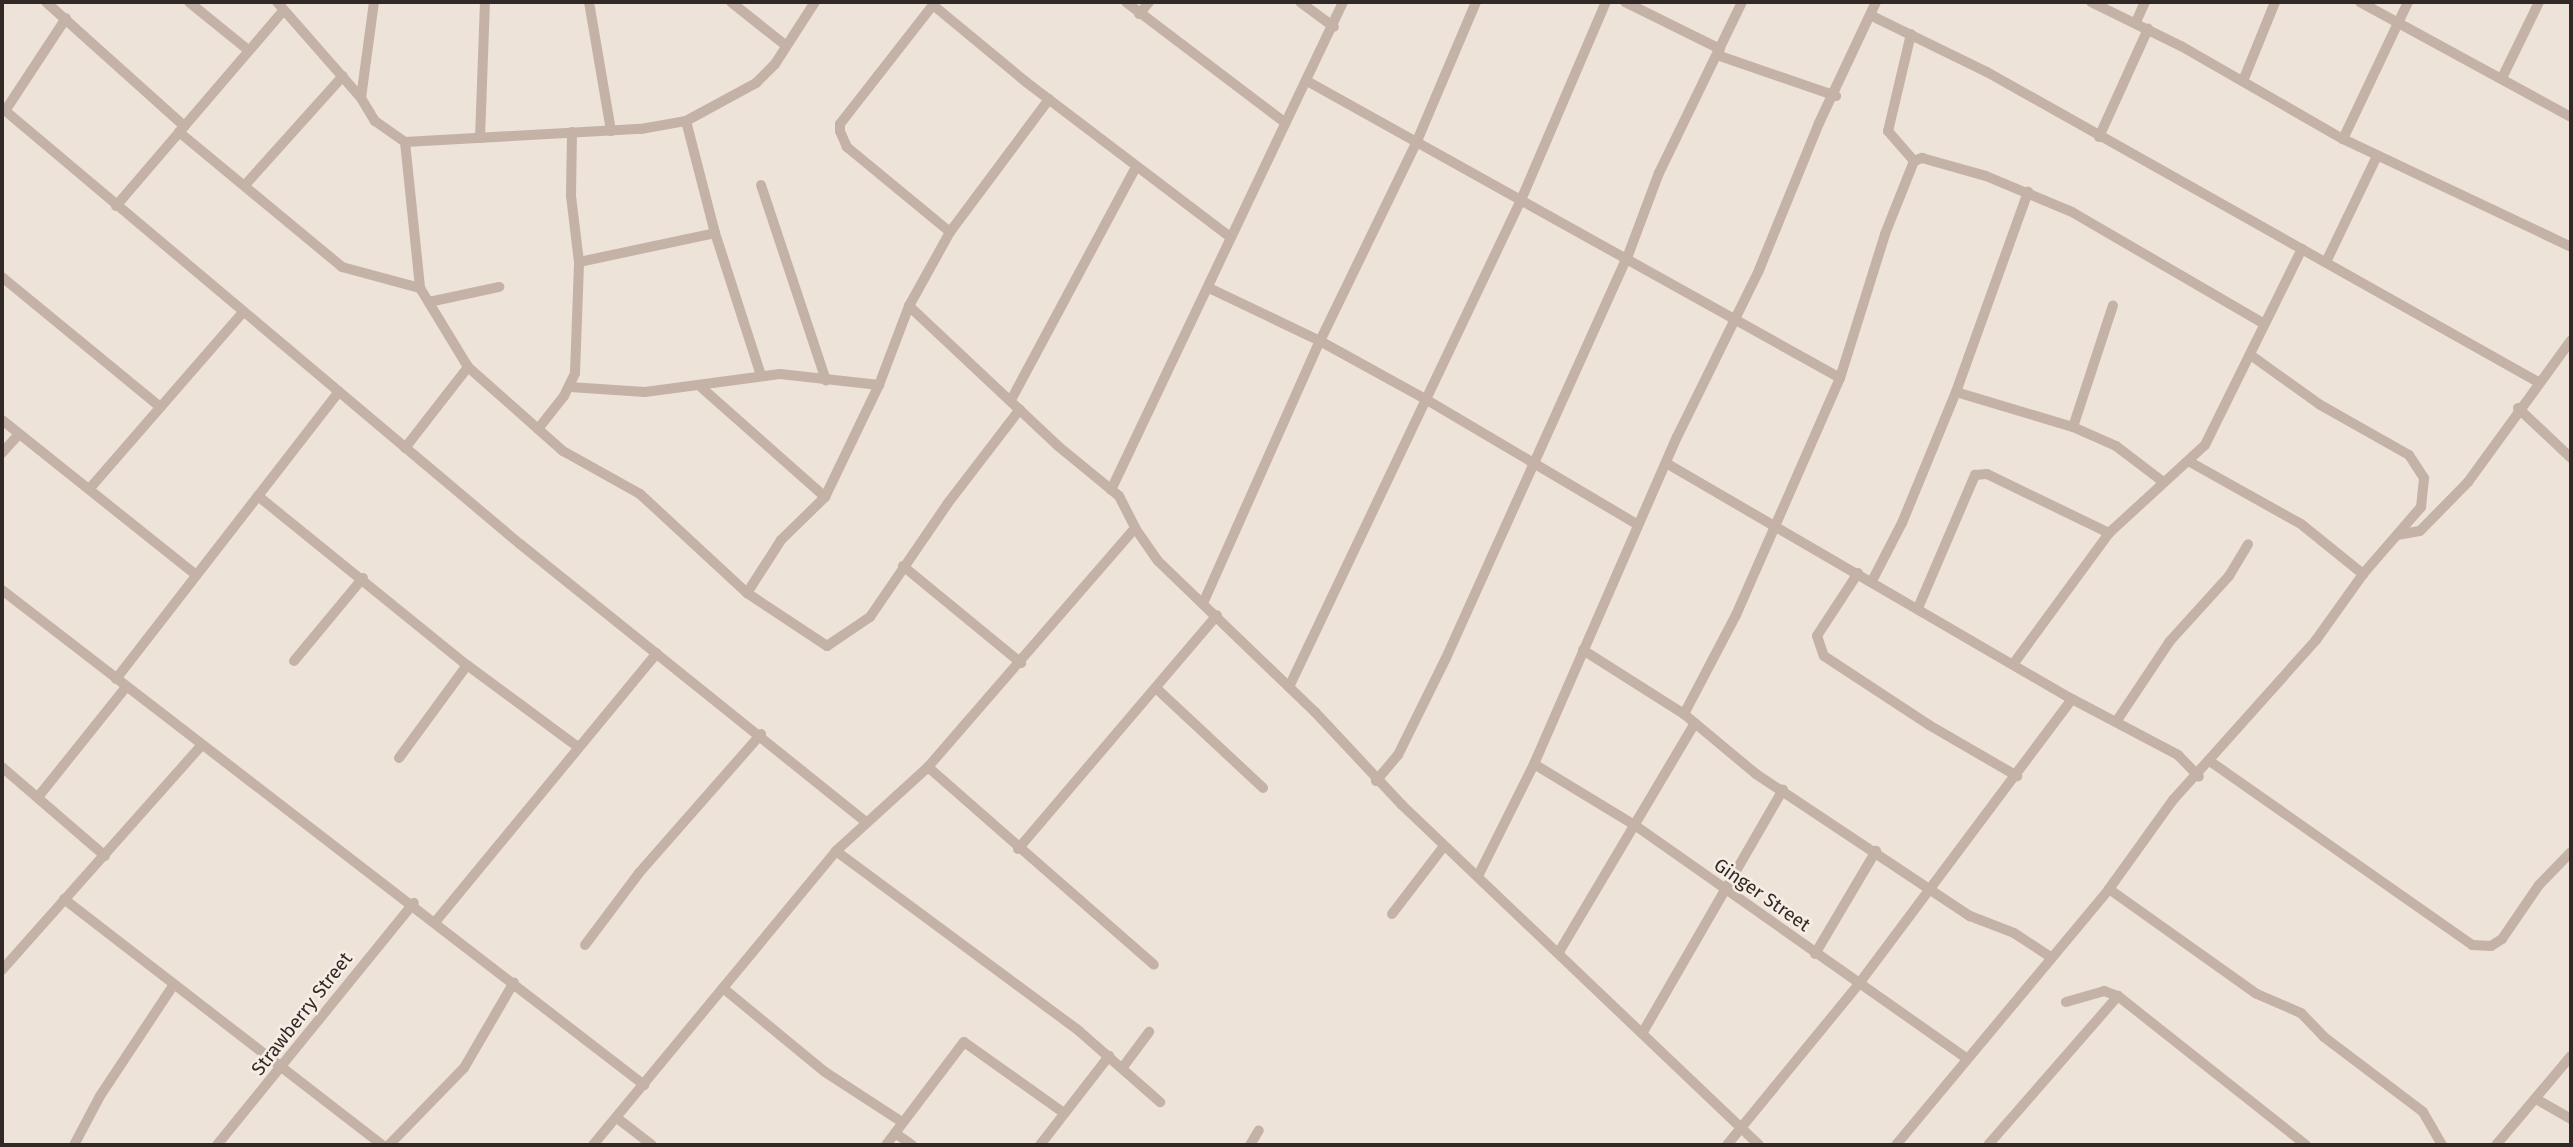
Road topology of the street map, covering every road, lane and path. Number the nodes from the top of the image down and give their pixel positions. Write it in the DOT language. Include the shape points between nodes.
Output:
graph roads {
  1 [pos="47,2"];
  2 [pos="189,2"];
  3 [pos="374,2"];
  4 [pos="485,2"];
  5 [pos="589,2"];
  6 [pos="731,2"];
  7 [pos="815,2"];
  8 [pos="1126,2"];
  9 [pos="1149,2"];
  10 [pos="1300,2"];
  11 [pos="1343,2"];
  12 [pos="1476,2"];
  13 [pos="1606,2"];
  14 [pos="1625,2"];
  15 [pos="1742,2"];
  16 [pos="1876,2"];
  17 [pos="2091,2"];
  18 [pos="2145,2"];
  19 [pos="2274,2"];
  20 [pos="2360,2"];
  21 [pos="2408,2"];
  22 [pos="2539,2"];
  23 [pos="280,6"];
  24 [pos="62,10"];
  25 [pos="1139,14"];
  26 [pos="1870,15"];
  27 [pos="2398,21"];
  28 [pos="2136,22"];
  29 [pos="1334,27"];
  30 [pos="2148,29"];
  31 [pos="1911,34"];
  32 [pos="785,45"];
  33 [pos="248,50"];
  34 [pos="1719,52"];
  35 [pos="343,76"];
  36 [pos="2502,79"];
  37 [pos="2242,80"];
  38 [pos="1307,81"];
  39 [pos="1836,96"];
  40 [pos="361,98"];
  41 [pos="1049,99"];
  42 [pos="3,109"];
  43 [pos="2571,117"];
  44 [pos="686,121"];
  45 [pos="1283,121"];
  46 [pos="182,129"];
  47 [pos="611,131"];
  48 [pos="572,132"];
  49 [pos="2099,137"];
  50 [pos="480,138"];
  51 [pos="2343,139"];
  52 [pos="1417,141"];
  53 [pos="405,142"];
  54 [pos="2377,156"];
  55 [pos="1914,161"];
  56 [pos="1136,167"];
  57 [pos="246,184"];
  58 [pos="761,184"];
  59 [pos="2028,192"];
  60 [pos="1521,200"];
  61 [pos="116,206"];
  62 [pos="950,232"];
  63 [pos="715,233"];
  64 [pos="1229,236"];
  65 [pos="2571,247"];
  66 [pos="2302,249"];
  67 [pos="1627,258"];
  68 [pos="579,262"];
  69 [pos="2326,262"];
  70 [pos="2,277"];
  71 [pos="499,287"];
  72 [pos="420,288"];
  73 [pos="1209,288"];
  74 [pos="429,302"];
  75 [pos="2113,305"];
  76 [pos="909,306"];
  77 [pos="243,312"];
  78 [pos="1737,318"];
  79 [pos="2263,323"];
  80 [pos="2571,340"];
  81 [pos="1320,341"];
  82 [pos="2252,356"];
  83 [pos="468,367"];
  84 [pos="761,375"];
  85 [pos="1840,378"];
  86 [pos="825,380"];
  87 [pos="2538,382"];
  88 [pos="879,385"];
  89 [pos="570,387"];
  90 [pos="702,388"];
  91 [pos="339,391"];
  92 [pos="1956,393"];
  93 [pos="1011,400"];
  94 [pos="1427,400"];
  95 [pos="160,407"];
  96 [pos="2518,408"];
  97 [pos="1020,409"];
  98 [pos="2,420"];
  99 [pos="2073,427"];
  100 [pos="538,429"];
  101 [pos="18,435"];
  102 [pos="405,448"];
  103 [pos="2,453"];
  104 [pos="2571,458"];
  105 [pos="1535,461"];
  106 [pos="2190,462"];
  107 [pos="1666,463"];
  108 [pos="2162,481"];
  109 [pos="90,487"];
  110 [pos="1111,490"];
  111 [pos="258,496"];
  112 [pos="825,497"];
  113 [pos="1637,524"];
  114 [pos="1773,524"];
  115 [pos="1135,528"];
  116 [pos="2109,533"];
  117 [pos="2397,535"];
  118 [pos="2249,544"];
  119 [pos="903,566"];
  120 [pos="1858,573"];
  121 [pos="195,574"];
  122 [pos="2363,574"];
  123 [pos="363,578"];
  124 [pos="1872,581"];
  125 [pos="2,590"];
  126 [pos="747,593"];
  127 [pos="1204,601"];
  128 [pos="1918,608"];
  129 [pos="1217,615"];
  130 [pos="1583,650"];
  131 [pos="657,653"];
  132 [pos="294,661"];
  133 [pos="1021,663"];
  134 [pos="2014,663"];
  135 [pos="467,665"];
  136 [pos="116,679"];
  137 [pos="126,687"];
  138 [pos="1289,687"];
  139 [pos="1157,689"];
  140 [pos="2072,699"];
  141 [pos="1684,714"];
  142 [pos="2116,722"];
  143 [pos="1695,723"];
  144 [pos="761,734"];
  145 [pos="202,745"];
  146 [pos="578,747"];
  147 [pos="399,758"];
  148 [pos="2211,762"];
  149 [pos="1534,764"];
  150 [pos="2,767"];
  151 [pos="928,767"];
  152 [pos="2017,776"];
  153 [pos="2199,777"];
  154 [pos="1376,781"];
  155 [pos="1263,788"];
  156 [pos="1783,790"];
  157 [pos="38,797"];
  158 [pos="865,821"];
  159 [pos="1636,826"];
  160 [pos="1444,846"];
  161 [pos="1018,849"];
  162 [pos="836,851"];
  163 [pos="1876,851"];
  164 [pos="2571,852"];
  165 [pos="105,856"];
  166 [pos="1478,876"];
  167 [pos="1931,889"];
  168 [pos="2109,889"];
  169 [pos="1723,891"];
  170 [pos="64,899"];
  171 [pos="414,903"];
  172 [pos="1392,914"];
  173 [pos="436,921"];
  174 [pos="585,945"];
  175 [pos="2,950"];
  176 [pos="1559,952"];
  177 [pos="1815,954"];
  178 [pos="2052,958"];
  179 [pos="12,959"];
  180 [pos="1154,965"];
  181 [pos="2,970"];
  182 [pos="514,982"];
  183 [pos="174,984"];
  184 [pos="1858,985"];
  185 [pos="723,988"];
  186 [pos="2118,996"];
  187 [pos="2066,1002"];
  188 [pos="1149,1032"];
  189 [pos="1643,1032"];
  190 [pos="1110,1056"];
  191 [pos="2571,1056"];
  192 [pos="1967,1059"];
  193 [pos="1123,1067"];
  194 [pos="283,1069"];
  195 [pos="644,1085"];
  196 [pos="2536,1099"];
  197 [pos="1160,1102"];
  198 [pos="1064,1113"];
  199 [pos="617,1118"];
  200 [pos="2571,1119"];
  201 [pos="902,1122"];
  202 [pos="1740,1129"];
  203 [pos="1259,1130"];
  204 [pos="895,1133"];
  205 [pos="74,1145"];
  206 [pos="217,1145"];
  207 [pos="382,1145"];
  208 [pos="389,1145"];
  209 [pos="593,1145"];
  210 [pos="652,1145"];
  211 [pos="886,1145"];
  212 [pos="912,1145"];
  213 [pos="1040,1145"];
  214 [pos="1250,1145"];
  215 [pos="1727,1145"];
  216 [pos="1759,1145"];
  217 [pos="1896,1145"];
  218 [pos="1989,1145"];
  219 [pos="2306,1145"];
  220 [pos="2442,1145"];
  221 [pos="2496,1145"];
  1 -- 24 [label="street"];
  2 -- 33 [label="street"];
  3 -- 40 [label="street"];
  4 -- 50 [label="street"];
  5 -- 47 [label="street"];
  6 -- 32 [label="street"];
  7 -- 32 [label="street"];
  8 -- 25 [label="street"];
  9 -- 25 [label="street"];
  10 -- 29 [label="street"];
  11 -- 29 [label="street"];
  12 -- 52 [label="street"];
  13 -- 60 [label="street"];
  14 -- 34 [label="street"];
  15 -- 34 [label="street"];
  16 -- 26 [label="street"];
  17 -- 28 [label="street"];
  18 -- 28 [label="street"];
  19 -- 37 [label="street"];
  20 -- 27 [label="street"];
  21 -- 27 [label="street"];
  22 -- 36 [label="street"];
  23 -- 33 [label="street"];
  23 -- 35 [label="street"];
  24 -- 42 [label="street"];
  24 -- 46 [label="street"];
  25 -- 45 [label="street"];
  26 -- 31 [label="street"];
  26 -- 39 [label="street"];
  27 -- 36 [label="street"];
  27 -- 51 [label="street"];
  28 -- 30 [label="street"];
  29 -- 38 [label="street"];
  30 -- 37 [label="street"];
  30 -- 49 [label="street"];
  31 -- 49 [label="street"];
  31 -- 55 [label="street" via="1888,131"];
  32 -- 44 [label="street" via="756,83"];
  33 -- 46 [label="street"];
  34 -- 39 [label="street"];
  34 -- 67 [label="street" via="1659,173"];
  35 -- 40 [label="street"];
  35 -- 57 [label="street"];
  36 -- 43 [label="street"];
  37 -- 51 [label="street"];
  38 -- 45 [label="street"];
  38 -- 52 [label="street"];
  39 -- 78 [label="street" via="1819,123"];
  40 -- 53 [label="street" via="375,121"];
  41 -- 56 [label="street"];
  41 -- 62 [label="street"];
  41 -- 62 [label="street" via="933,5 840,124 847,147"];
  42 -- 61 [label="street"];
  44 -- 47 [label="street"];
  44 -- 63 [label="street"];
  45 -- 64 [label="street"];
  46 -- 57 [label="street"];
  46 -- 61 [label="street"];
  47 -- 48 [label="street"];
  48 -- 50 [label="street"];
  48 -- 68 [label="street" via="571,196"];
  49 -- 66 [label="street"];
  50 -- 53 [label="street"];
  51 -- 54 [label="street"];
  52 -- 60 [label="street"];
  52 -- 81 [label="street"];
  53 -- 72 [label="street"];
  54 -- 65 [label="street"];
  54 -- 69 [label="street"];
  55 -- 59 [label="street" via="1936,161"];
  55 -- 85 [label="street" via="1885,234"];
  56 -- 64 [label="street"];
  56 -- 93 [label="street"];
  57 -- 72 [label="street" via="342,267"];
  58 -- 86 [label="street"];
  59 -- 79 [label="street" via="2183,274"];
  59 -- 92 [label="street"];
  60 -- 67 [label="street"];
  60 -- 94 [label="street"];
  61 -- 77 [label="street"];
  62 -- 76 [label="street"];
  63 -- 68 [label="street"];
  63 -- 84 [label="street"];
  64 -- 73 [label="street"];
  66 -- 69 [label="street"];
  66 -- 79 [label="street"];
  67 -- 78 [label="street"];
  67 -- 105 [label="street"];
  68 -- 89 [label="street" via="578,335"];
  69 -- 87 [label="street"];
  70 -- 95 [label="street"];
  71 -- 74 [label="street"];
  72 -- 74 [label="street"];
  73 -- 81 [label="street"];
  73 -- 110 [label="street"];
  74 -- 83 [label="street"];
  75 -- 99 [label="street"];
  76 -- 88 [label="street"];
  76 -- 93 [label="street"];
  77 -- 91 [label="street"];
  77 -- 95 [label="street"];
  78 -- 85 [label="street"];
  78 -- 107 [label="street"];
  79 -- 82 [label="street"];
  80 -- 87 [label="street"];
  81 -- 94 [label="street"];
  81 -- 127 [label="street"];
  82 -- 106 [label="street" via="2205,444"];
  82 -- 117 [label="street" via="2319,404 2409,455 2424,478 2425,494 2421,507"];
  83 -- 100 [label="street"];
  83 -- 102 [label="street"];
  84 -- 86 [label="street"];
  84 -- 90 [label="street"];
  85 -- 114 [label="street"];
  86 -- 88 [label="street"];
  87 -- 96 [label="street"];
  88 -- 112 [label="street"];
  89 -- 90 [label="street" via="645,393"];
  89 -- 100 [label="street"];
  90 -- 112 [label="street"];
  91 -- 102 [label="street"];
  91 -- 111 [label="street"];
  92 -- 99 [label="street"];
  92 -- 124 [label="street" via="1902,523"];
  93 -- 97 [label="street"];
  94 -- 105 [label="street"];
  94 -- 138 [label="street"];
  95 -- 109 [label="street"];
  96 -- 104 [label="street"];
  96 -- 117 [label="street" via="2469,482 2420,531"];
  97 -- 110 [label="street"];
  97 -- 119 [label="street"];
  98 -- 101 [label="street"];
  99 -- 108 [label="street" via="2116,446"];
  100 -- 126 [label="street" via="563,451 640,494"];
  101 -- 103 [label="street"];
  101 -- 109 [label="street"];
  102 -- 131 [label="street"];
  105 -- 113 [label="street"];
  105 -- 154 [label="street" via="1416,721 1398,755"];
  106 -- 108 [label="street"];
  106 -- 122 [label="street" via="2301,524"];
  107 -- 113 [label="street"];
  107 -- 114 [label="street"];
  108 -- 116 [label="street"];
  109 -- 121 [label="street"];
  110 -- 115 [label="street" via="1125,503"];
  111 -- 121 [label="street"];
  111 -- 123 [label="street"];
  112 -- 126 [label="street" via="780,540"];
  113 -- 130 [label="street"];
  114 -- 120 [label="street"];
  114 -- 141 [label="street" via="1736,615"];
  115 -- 127 [label="street" via="1158,561"];
  115 -- 133 [label="street"];
  116 -- 128 [label="street" via="1986,474 1975,475"];
  116 -- 134 [label="street"];
  117 -- 122 [label="street"];
  118 -- 142 [label="street" via="2229,576 2170,641"];
  119 -- 126 [label="street" via="866,623 827,646"];
  119 -- 133 [label="street"];
  120 -- 124 [label="street"];
  120 -- 152 [label="street" via="1817,636 1824,656"];
  121 -- 136 [label="street"];
  122 -- 148 [label="street" via="2316,640"];
  123 -- 132 [label="street"];
  123 -- 135 [label="street"];
  124 -- 128 [label="street"];
  125 -- 136 [label="street"];
  127 -- 129 [label="street"];
  128 -- 134 [label="street"];
  129 -- 138 [label="street"];
  129 -- 139 [label="street"];
  130 -- 141 [label="street"];
  130 -- 149 [label="street"];
  131 -- 144 [label="street"];
  131 -- 146 [label="street"];
  133 -- 151 [label="street"];
  134 -- 140 [label="street"];
  135 -- 146 [label="street"];
  135 -- 147 [label="street"];
  136 -- 137 [label="street"];
  137 -- 145 [label="street"];
  137 -- 157 [label="street"];
  138 -- 154 [label="street"];
  139 -- 155 [label="street"];
  139 -- 161 [label="street"];
  140 -- 142 [label="street"];
  140 -- 152 [label="street"];
  141 -- 143 [label="street"];
  142 -- 153 [label="street" via="2178,755"];
  143 -- 156 [label="street"];
  143 -- 159 [label="street"];
  144 -- 158 [label="street"];
  144 -- 174 [label="street" via="639,873"];
  145 -- 165 [label="street"];
  145 -- 171 [label="street"];
  146 -- 173 [label="street"];
  148 -- 153 [label="street"];
  148 -- 164 [label="street" via="2472,945 2491,946 2502,939 2539,885"];
  149 -- 159 [label="street, Ginger Street"];
  149 -- 166 [label="street"];
  150 -- 157 [label="street"];
  151 -- 158 [label="street"];
  151 -- 161 [label="street"];
  152 -- 167 [label="street"];
  153 -- 168 [label="street" via="2174,800"];
  154 -- 160 [label="street"];
  156 -- 163 [label="street"];
  156 -- 169 [label="street"];
  157 -- 165 [label="street"];
  158 -- 162 [label="street"];
  159 -- 169 [label="street, Ginger Street"];
  159 -- 176 [label="street"];
  160 -- 166 [label="street"];
  160 -- 172 [label="street"];
  161 -- 180 [label="street"];
  162 -- 185 [label="street"];
  162 -- 190 [label="street"];
  163 -- 167 [label="street"];
  163 -- 177 [label="street"];
  165 -- 170 [label="street"];
  166 -- 176 [label="street"];
  167 -- 178 [label="street" via="1970,916 2014,933"];
  167 -- 184 [label="street"];
  168 -- 178 [label="street"];
  168 -- 220 [label="street" via="2257,994 2301,1013 2324,1037 2423,1112"];
  169 -- 177 [label="street, Ginger Street"];
  169 -- 189 [label="street"];
  170 -- 179 [label="street"];
  170 -- 183 [label="street"];
  171 -- 173 [label="street"];
  171 -- 194 [label="street, Strawberry Street"];
  173 -- 182 [label="street"];
  175 -- 179 [label="street"];
  176 -- 189 [label="street"];
  177 -- 184 [label="street, Ginger Street"];
  178 -- 192 [label="street"];
  179 -- 181 [label="street"];
  182 -- 195 [label="street"];
  182 -- 208 [label="street" via="464,1068 424,1115"];
  183 -- 194 [label="street"];
  183 -- 205 [label="street" via="100,1096"];
  184 -- 192 [label="street, Ginger Street"];
  184 -- 202 [label="street"];
  185 -- 195 [label="street"];
  185 -- 201 [label="street" via="825,1072"];
  186 -- 187 [label="street" via="2104,991"];
  186 -- 218 [label="street"];
  186 -- 219 [label="street"];
  188 -- 193 [label="street"];
  189 -- 202 [label="street"];
  190 -- 193 [label="street"];
  190 -- 198 [label="street"];
  191 -- 196 [label="street"];
  192 -- 217 [label="street"];
  193 -- 197 [label="street"];
  194 -- 206 [label="street, Strawberry Street"];
  194 -- 207 [label="street"];
  195 -- 199 [label="street"];
  196 -- 200 [label="street"];
  196 -- 221 [label="street"];
  198 -- 201 [label="street" via="964,1042"];
  198 -- 213 [label="street"];
  199 -- 209 [label="street"];
  199 -- 210 [label="street"];
  201 -- 204 [label="street"];
  202 -- 215 [label="street"];
  202 -- 216 [label="street"];
  203 -- 214 [label="street"];
  204 -- 211 [label="street"];
  204 -- 212 [label="street"];
}
